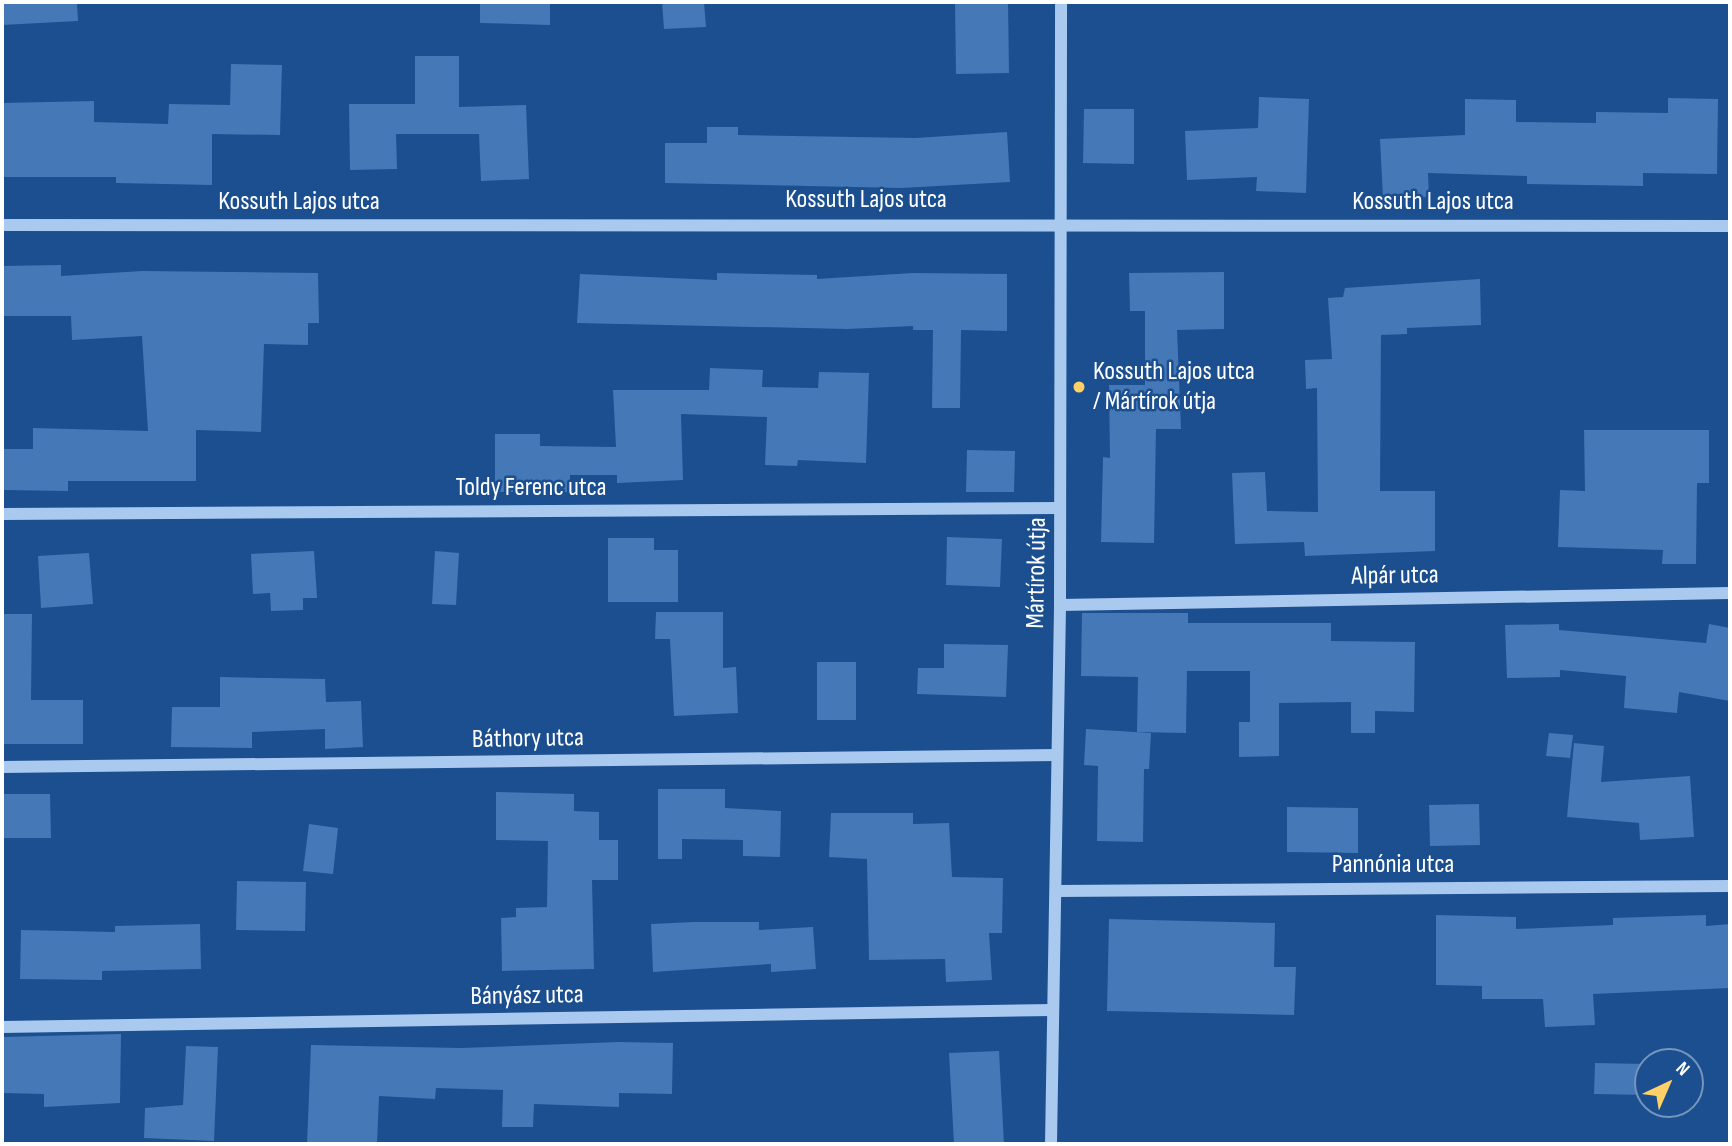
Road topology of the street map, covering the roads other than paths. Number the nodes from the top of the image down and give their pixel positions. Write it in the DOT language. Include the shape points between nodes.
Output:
graph roads {
  1 [pos="1061,2"];
  2 [pos="1058,223"];
  3 [pos="2,225"];
  4 [pos="1730,226"];
  5 [pos="1060,508"];
  6 [pos="2,514"];
  7 [pos="1730,593"];
  8 [pos="1060,605"];
  9 [pos="1055,755"];
  10 [pos="2,767"];
  11 [pos="1730,886"];
  12 [pos="1056,891"];
  13 [pos="1053,1010"];
  14 [pos="2,1027"];
  15 [pos="1051,1144"];
  1 -- 2 [label="street, Mártírok útja"];
  2 -- 3 [label="street, Kossuth Lajos utca"];
  2 -- 4 [label="street, Kossuth Lajos utca"];
  2 -- 5 [label="street, Mártírok útja"];
  5 -- 6 [label="street, Toldy Ferenc utca"];
  5 -- 8 [label="street, Mártírok útja"];
  7 -- 8 [label="street, Alpár utca"];
  8 -- 9 [label="street, Mártírok útja"];
  9 -- 10 [label="street, Báthory utca"];
  9 -- 12 [label="street, Mártírok útja"];
  11 -- 12 [label="street, Pannónia utca"];
  12 -- 13 [label="street, Mártírok útja"];
  13 -- 14 [label="street, Bányász utca"];
  13 -- 15 [label="street, Mártírok útja"];
}
